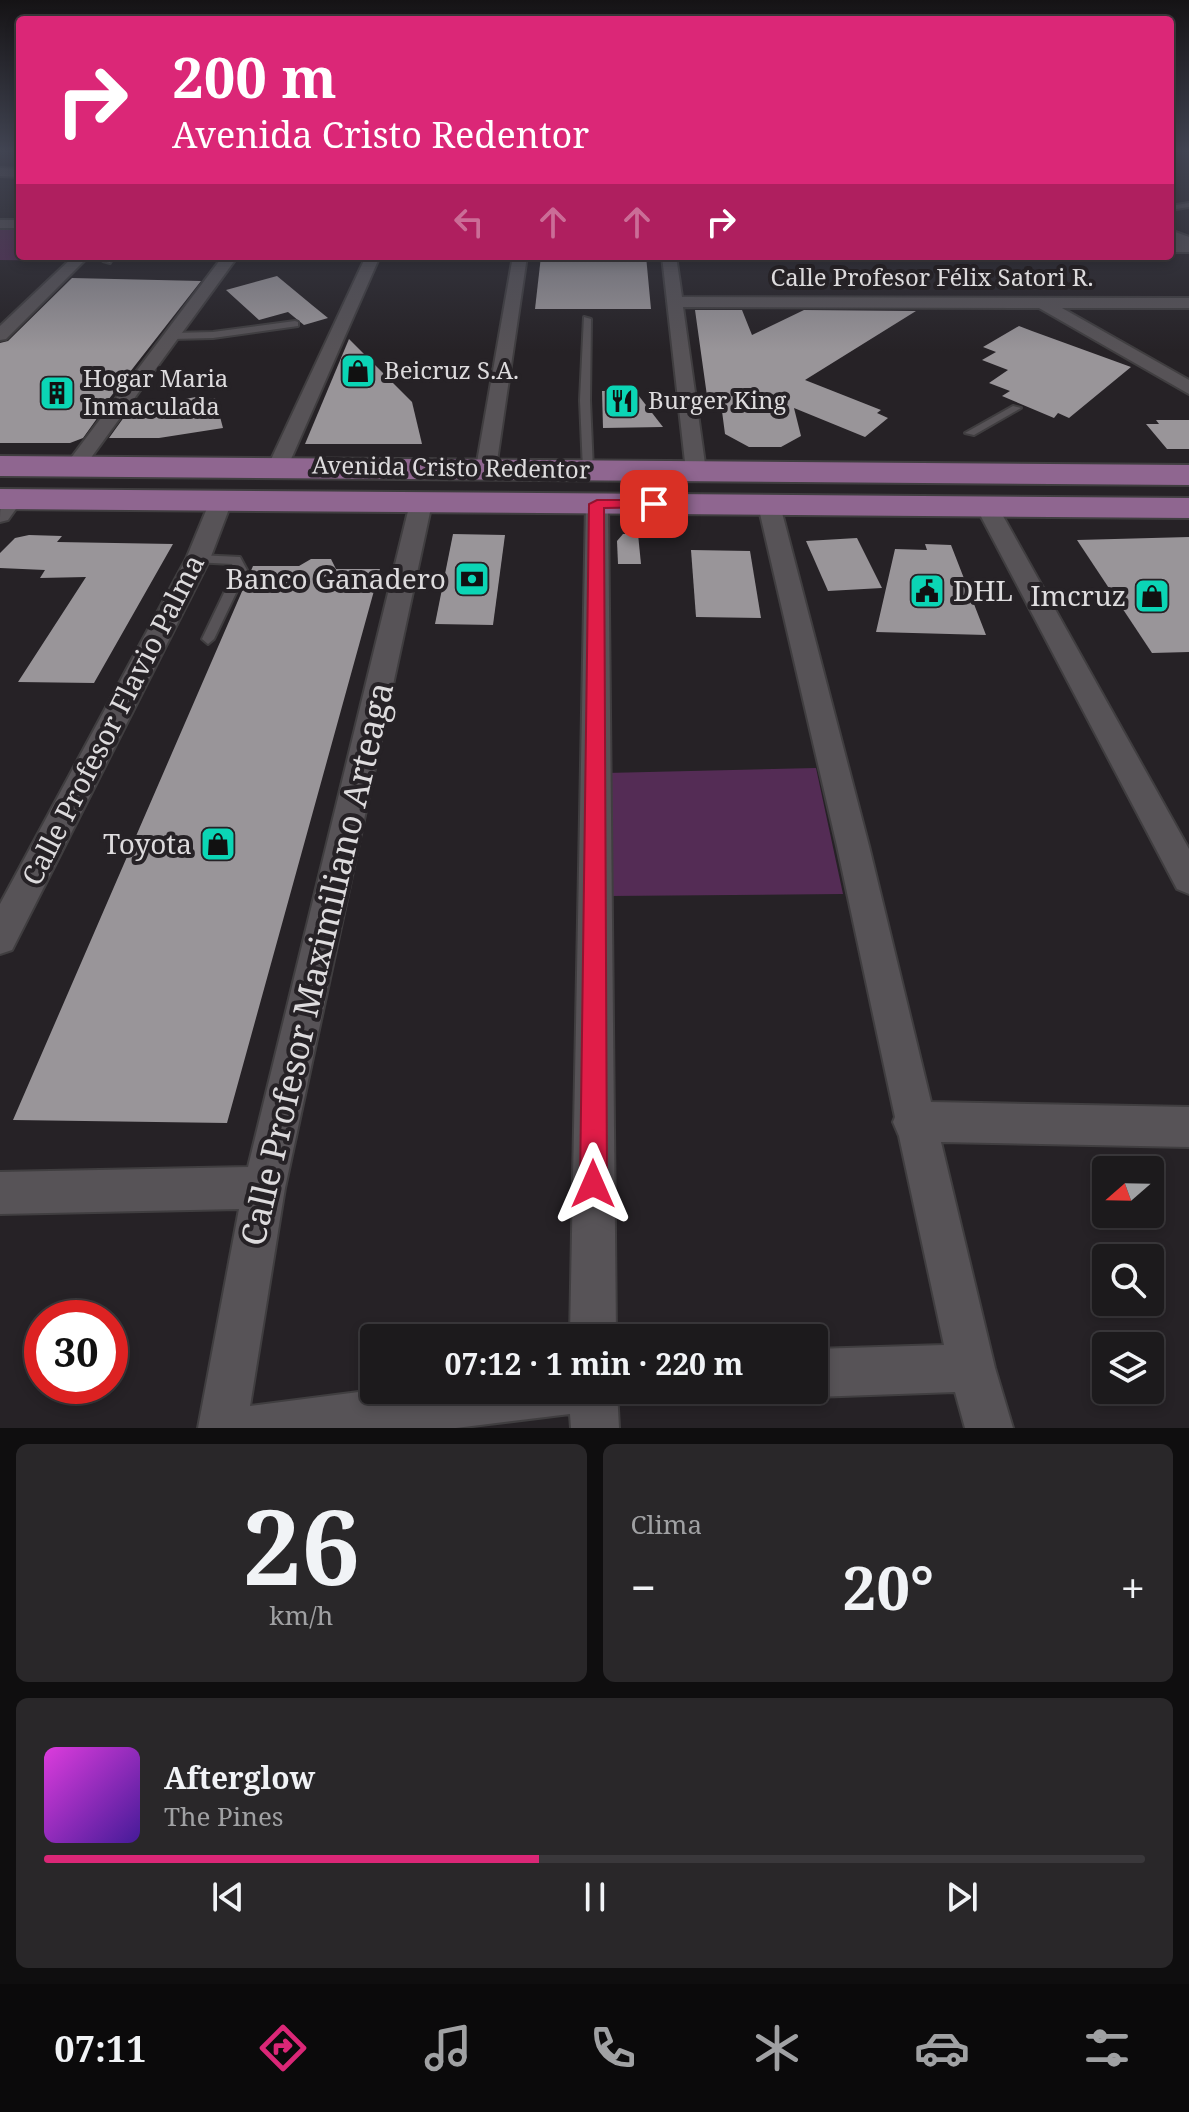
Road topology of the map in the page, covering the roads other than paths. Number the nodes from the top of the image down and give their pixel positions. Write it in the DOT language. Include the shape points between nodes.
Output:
graph roads {
  1 [pos="78,260"];
  2 [pos="228,260"];
  3 [pos="371,260"];
  4 [pos="519,260"];
  5 [pos="670,260"];
  6 [pos="675,302"];
  7 [pos="1040,302"];
  8 [pos="1189,303"];
  9 [pos="587,319"];
  10 [pos="295,324"];
  11 [pos="0,335"];
  12 [pos="172,336"];
  13 [pos="1189,388"];
  14 [pos="1016,408"];
  15 [pos="970,433"];
  16 [pos="0,466"];
  17 [pos="75,466"];
  18 [pos="278,466"];
  19 [pos="369,467"];
  20 [pos="486,468"];
  21 [pos="588,470"];
  22 [pos="683,471"];
  23 [pos="1189,475"];
  24 [pos="206,500"];
  25 [pos="421,503"];
  26 [pos="493,503"];
  27 [pos="4,504"];
  28 [pos="597,504"];
  29 [pos="769,505"];
  30 [pos="987,507"];
  31 [pos="1189,508"];
  32 [pos="198,559"];
  33 [pos="208,639"];
  34 [pos="1189,879"];
  35 [pos="0,938"];
  36 [pos="913,1122"];
  37 [pos="1189,1127"];
  38 [pos="264,1188"];
  39 [pos="0,1193"];
  40 [pos="593,1324"];
  41 [pos="972,1368"];
  42 [pos="828,1373"];
  43 [pos="456,1404"];
  44 [pos="594,1404"];
  45 [pos="222,1428"];
  46 [pos="256,1428"];
  47 [pos="595,1428"];
  48 [pos="989,1428"];
  1 -- 11 [label="street"];
  2 -- 12 [label="street"];
  3 -- 18 [label="street"];
  4 -- 20 [label="street"];
  5 -- 6 [label="street"];
  6 -- 7 [label="street, Calle Profesor Félix Satori R."];
  6 -- 22 [label="street"];
  7 -- 8 [label="street, Calle Profesor Félix Satori R."];
  7 -- 13 [label="street"];
  9 -- 21 [label="lane"];
  10 -- 12 [label="lane"];
  12 -- 17 [label="street"];
  14 -- 15 [label="lane"];
  16 -- 17 [label="main road, Avenida Cristo Redentor"];
  17 -- 18 [label="main road, Avenida Cristo Redentor"];
  18 -- 19 [label="main road, Avenida Cristo Redentor"];
  19 -- 20 [label="main road, Avenida Cristo Redentor"];
  19 -- 24 [label="main road" via="418,484 412,490 384,494"];
  20 -- 21 [label="main road, Avenida Cristo Redentor"];
  21 -- 22 [label="main road, Avenida Cristo Redentor"];
  22 -- 23 [label="main road, Avenida Cristo Redentor"];
  22 -- 26 [label="main road" via="447,491 457,501"];
  24 -- 25 [label="main road, Avenida Cristo Redentor"];
  24 -- 27 [label="main road, Avenida Cristo Redentor"];
  24 -- 32 [label="street, Calle Profesor Flavio Palma"];
  25 -- 26 [label="main road, Avenida Cristo Redentor"];
  25 -- 38 [label="street, Calle Profesor Maximiliano Arteaga"];
  26 -- 28 [label="main road, Avenida Cristo Redentor"];
  28 -- 29 [label="main road, Avenida Cristo Redentor"];
  28 -- 40 [label="street"];
  29 -- 30 [label="main road, Avenida Cristo Redentor"];
  29 -- 36 [label="street" via="853,846"];
  30 -- 31 [label="main road, Avenida Cristo Redentor"];
  30 -- 34 [label="street"];
  32 -- 33 [label="lane" via="236,560 241,570"];
  32 -- 35 [label="street, Calle Profesor Flavio Palma"];
  36 -- 37 [label="street"];
  36 -- 41 [label="street"];
  38 -- 39 [label="street"];
  38 -- 45 [label="street, Calle Profesor Maximiliano Arteaga"];
  41 -- 42 [label="street"];
  41 -- 48 [label="street"];
  43 -- 46 [label="street"];
  44 -- 47 [label="street"];
}
